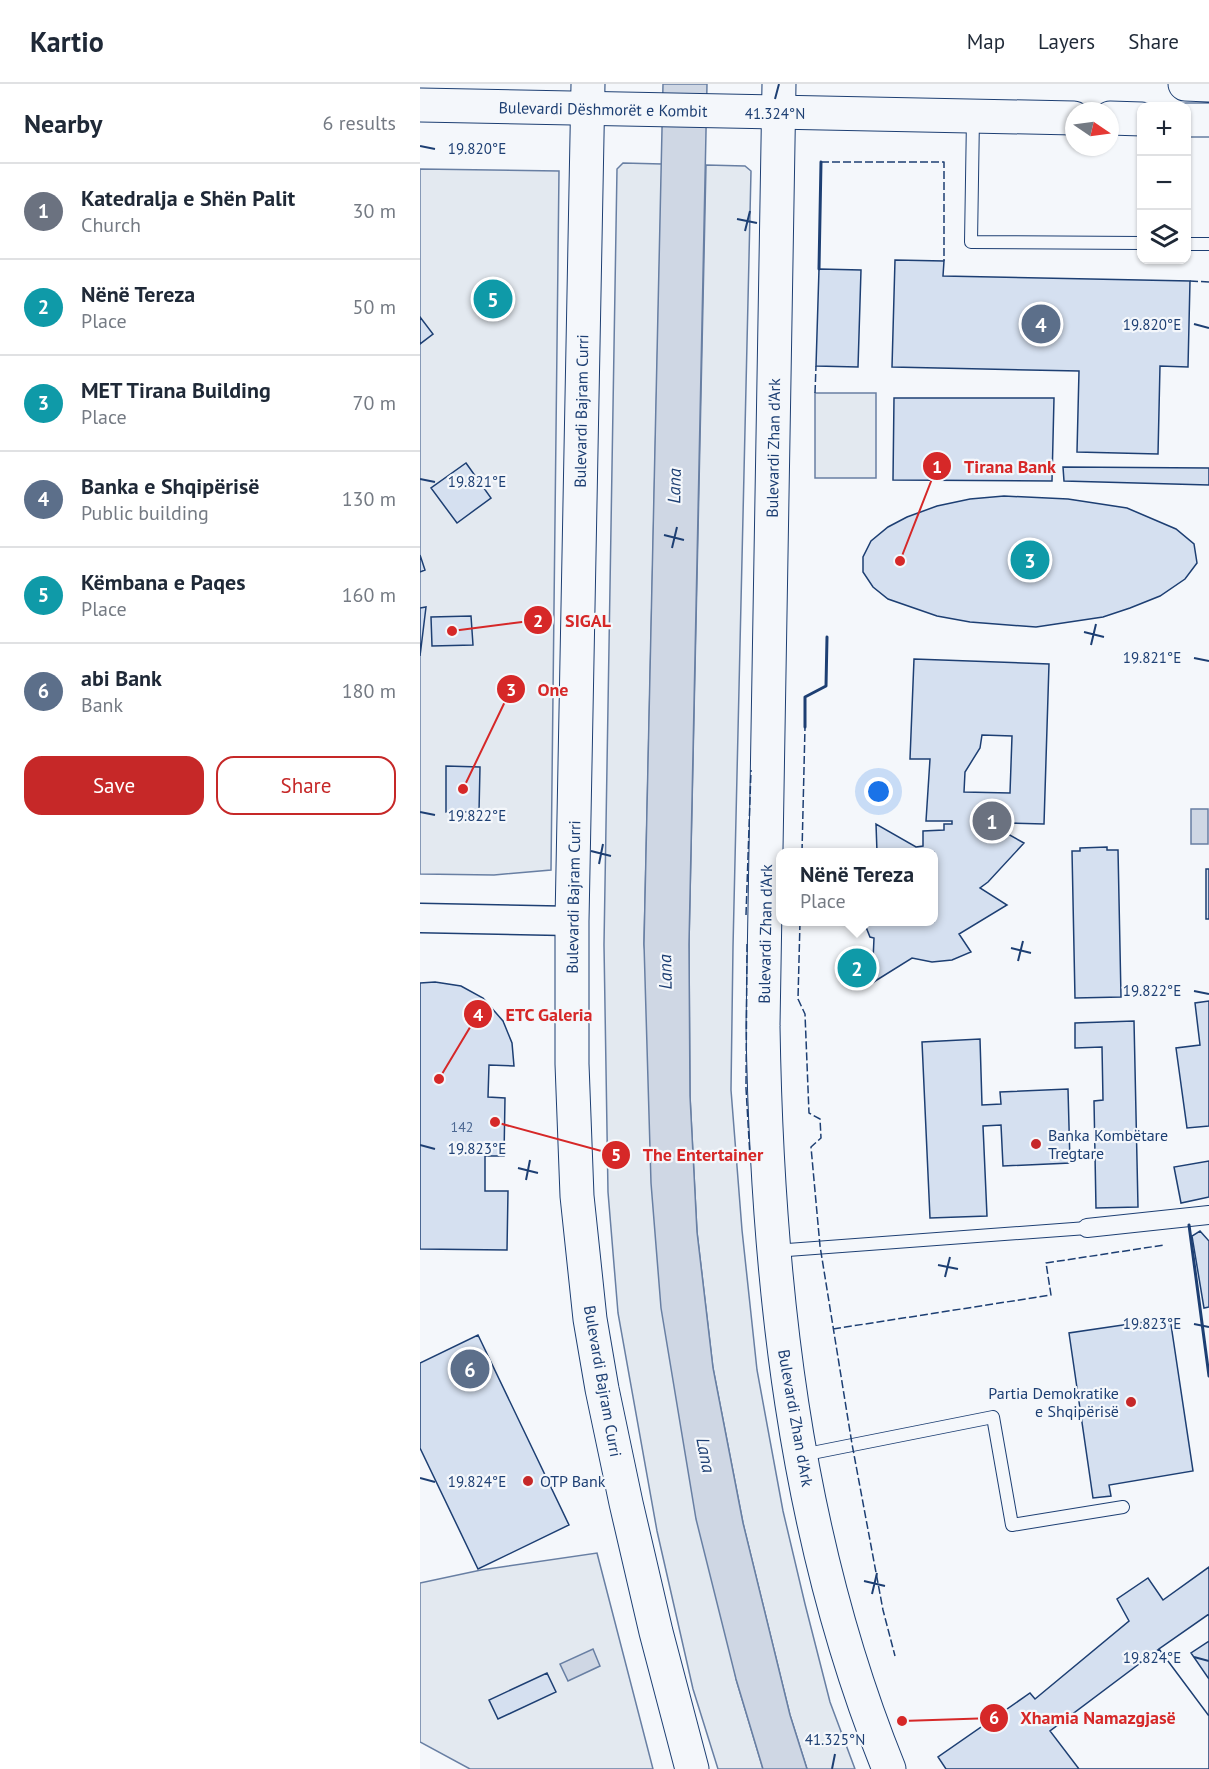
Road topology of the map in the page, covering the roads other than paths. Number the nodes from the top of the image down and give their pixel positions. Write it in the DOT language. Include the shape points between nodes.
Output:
graph roads {
  1 [pos="1185,84"];
  2 [pos="1209,85"];
  3 [pos="588,96"];
  4 [pos="779,98"];
  5 [pos="420,105"];
  6 [pos="973,116"];
  7 [pos="1065,118"];
  8 [pos="1119,118"];
  9 [pos="1137,119"];
  10 [pos="1191,120"];
  11 [pos="1209,120"];
  12 [pos="1137,243"];
  13 [pos="1191,244"];
  14 [pos="1209,244"];
  15 [pos="420,918"];
  16 [pos="572,921"];
  17 [pos="1209,1215"];
  18 [pos="1087,1228"];
  19 [pos="773,1251"];
  20 [pos="801,1456"];
  21 [pos="1123,1507"];
  22 [pos="688,1763"];
  23 [pos="888,1769"];
  1 -- 2 [label="main road"];
  3 -- 4 [label="main road, Bulevardi Dëshmorët e Kombit" via="637,109 743,111"];
  3 -- 5 [label="main road, Bulevardi Dëshmorët e Kombit"];
  3 -- 16 [label="main road, Bulevardi Bajram Curri"];
  4 -- 6 [label="main road, Bulevardi Dëshmorët e Kombit"];
  4 -- 19 [label="main road, Bulevardi Zhan d'Ark" via="763,1026"];
  6 -- 7 [label="main road, Bulevardi Dëshmorët e Kombit"];
  6 -- 12 [label="lane" via="971,242"];
  8 -- 9 [label="main road"];
  10 -- 11 [label="main road"];
  13 -- 14 [label="lane"];
  15 -- 16 [label="street"];
  16 -- 22 [label="main road, Bulevardi Bajram Curri" via="577,1196 590,1319 626,1503"];
  17 -- 18 [label="street"];
  18 -- 19 [label="lane"];
  19 -- 20 [label="main road, Bulevardi Zhan d'Ark"];
  20 -- 21 [label="lane" via="993,1417 1012,1526"];
  20 -- 23 [label="main road, Bulevardi Zhan d'Ark" via="845,1647"];
}
